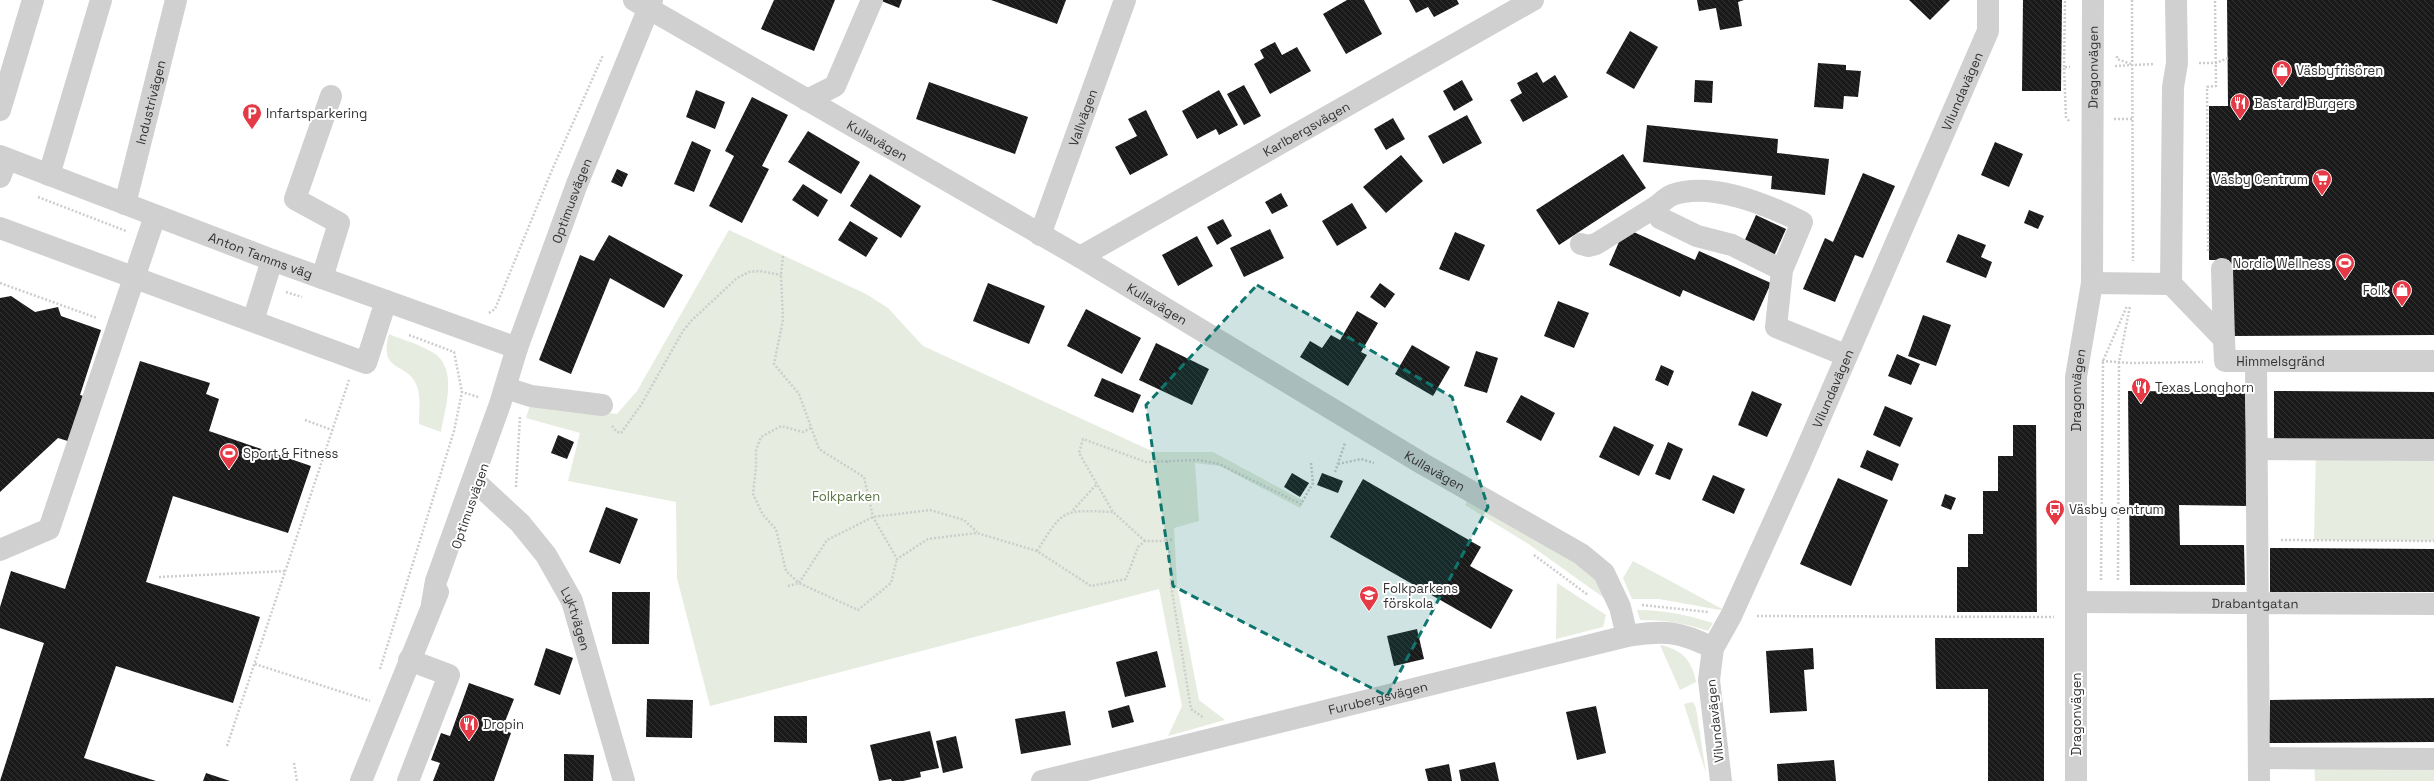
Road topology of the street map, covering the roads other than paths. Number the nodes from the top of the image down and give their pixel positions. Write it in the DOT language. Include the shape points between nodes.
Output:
graph roads {
  1 [pos="33,0"];
  2 [pos="101,0"];
  3 [pos="176,0"];
  4 [pos="872,0"];
  5 [pos="1125,0"];
  6 [pos="1533,0"];
  7 [pos="1988,0"];
  8 [pos="2094,0"];
  9 [pos="2176,0"];
  10 [pos="644,3"];
  11 [pos="331,96"];
  12 [pos="807,100"];
  13 [pos="0,110"];
  14 [pos="2,164"];
  15 [pos="49,175"];
  16 [pos="125,204"];
  17 [pos="1657,206"];
  18 [pos="155,216"];
  19 [pos="0,228"];
  20 [pos="1040,235"];
  21 [pos="1581,244"];
  22 [pos="1080,257"];
  23 [pos="272,260"];
  24 [pos="2215,261"];
  25 [pos="1782,270"];
  26 [pos="134,278"];
  27 [pos="322,278"];
  28 [pos="2092,283"];
  29 [pos="2171,284"];
  30 [pos="386,301"];
  31 [pos="253,321"];
  32 [pos="2224,339"];
  33 [pos="517,348"];
  34 [pos="1845,355"];
  35 [pos="2256,361"];
  36 [pos="2434,361"];
  37 [pos="501,400"];
  38 [pos="602,405"];
  39 [pos="2257,449"];
  40 [pos="2434,450"];
  41 [pos="479,485"];
  42 [pos="0,550"];
  43 [pos="2076,602"];
  44 [pos="2258,602"];
  45 [pos="432,604"];
  46 [pos="2434,604"];
  47 [pos="1627,636"];
  48 [pos="1713,648"];
  49 [pos="409,660"];
  50 [pos="2259,758"];
  51 [pos="2434,759"];
  52 [pos="1048,780"];
  53 [pos="361,781"];
  54 [pos="408,781"];
  55 [pos="624,781"];
  56 [pos="1721,781"];
  57 [pos="2076,781"];
  58 [pos="2259,781"];
  1 -- 13 [label="street"];
  2 -- 15 [label="street"];
  3 -- 16 [label="street, Industrivägen"];
  4 -- 12 [label="street" via="835,86"];
  5 -- 20 [label="street, Vallvägen"];
  6 -- 22 [label="street, Karlbergsvägen"];
  7 -- 34 [label="street, Vilundavägen" via="1988,30"];
  8 -- 28 [label="street, Dragonvägen"];
  9 -- 29 [label="street" via="2177,63 2173,86"];
  10 -- 12 [label="street, Kullavägen"];
  10 -- 33 [label="street, Optimusvägen"];
  11 -- 27 [label="street" via="295,199 339,223"];
  12 -- 20 [label="street, Kullavägen"];
  14 -- 15 [label="street, Anton Tamms väg"];
  15 -- 16 [label="street, Anton Tamms väg"];
  16 -- 18 [label="street, Anton Tamms väg"];
  17 -- 21 [label="street" via="1596,244"];
  17 -- 25 [label="street" via="1660,218 1697,236 1732,245"];
  17 -- 25 [label="street" via="1671,196 1692,190 1753,200 1802,222"];
  18 -- 23 [label="street, Anton Tamms väg"];
  18 -- 26 [label="street"];
  19 -- 26 [label="street"];
  20 -- 22 [label="street, Kullavägen"];
  22 -- 47 [label="street, Kullavägen" via="1430,468 1581,554 1604,573 1620,607"];
  23 -- 27 [label="street, Anton Tamms väg"];
  23 -- 31 [label="street"];
  24 -- 32 [label="street"];
  25 -- 34 [label="street" via="1776,327"];
  26 -- 31 [label="street"];
  26 -- 42 [label="street" via="49,528"];
  27 -- 30 [label="street, Anton Tamms väg"];
  28 -- 29 [label="street"];
  28 -- 43 [label="street, Dragonvägen" via="2076,378"];
  29 -- 32 [label="street, Himmelsgränd"];
  30 -- 31 [label="street" via="366,363"];
  30 -- 33 [label="street, Anton Tamms väg"];
  32 -- 35 [label="street, Himmelsgränd" via="2224,361"];
  33 -- 37 [label="street, Optimusvägen"];
  34 -- 48 [label="street, Vilundavägen" via="1799,466 1731,616"];
  35 -- 36 [label="street, Himmelsgränd"];
  35 -- 39 [label="street"];
  37 -- 38 [label="street" via="531,396"];
  37 -- 41 [label="street, Optimusvägen"];
  37 -- 45 [label="street, Optimusvägen" via="436,582"];
  39 -- 40 [label="street"];
  39 -- 44 [label="street"];
  41 -- 45 [label="street, Optimusvägen" via="442,585"];
  41 -- 55 [label="street, Lyktvägen" via="520,523 546,555 572,601"];
  43 -- 44 [label="street, Drabantgatan"];
  43 -- 57 [label="street, Dragonvägen"];
  44 -- 46 [label="street, Drabantgatan"];
  44 -- 50 [label="street"];
  45 -- 49 [label="street, Optimusvägen"];
  47 -- 48 [label="street, Furubergsvägen" via="1659,631 1689,636"];
  47 -- 52 [label="street, Furubergsvägen"];
  48 -- 56 [label="street, Vilundavägen" via="1709,680"];
  49 -- 53 [label="street, Optimusvägen"];
  49 -- 54 [label="street" via="449,675"];
  50 -- 51 [label="street"];
  50 -- 58 [label="street"];
}
